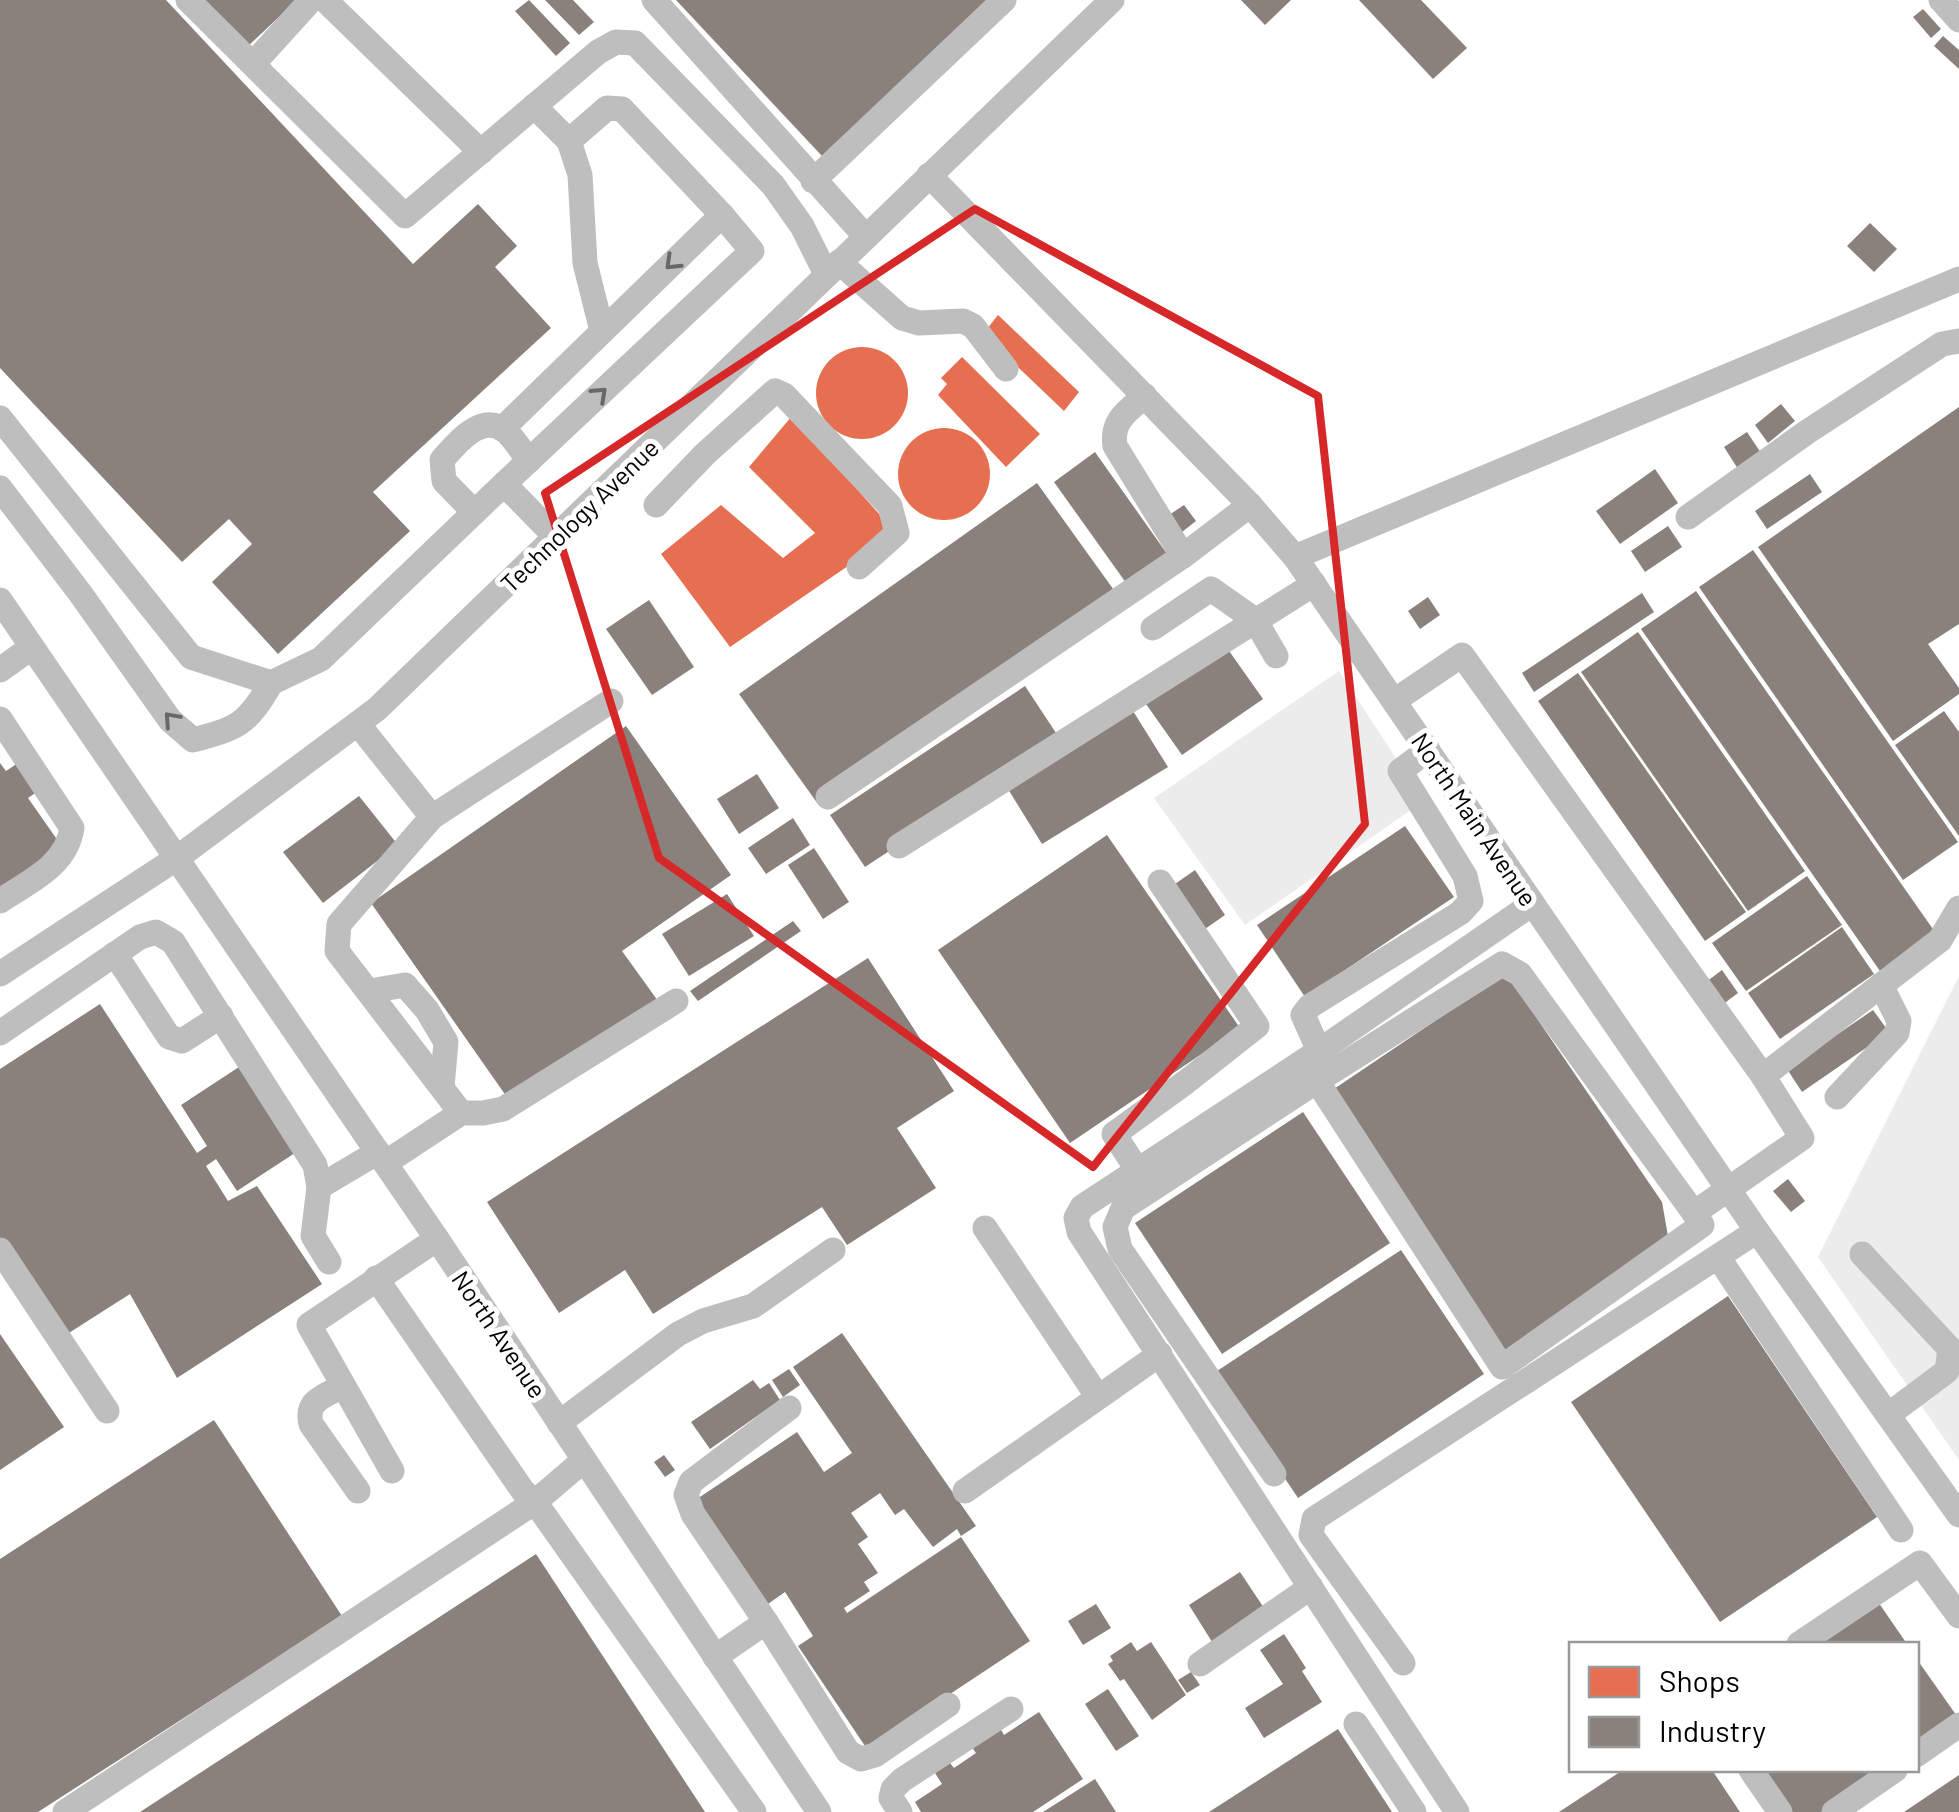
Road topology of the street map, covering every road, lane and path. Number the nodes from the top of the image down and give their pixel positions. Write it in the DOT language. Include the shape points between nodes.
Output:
graph roads {
  1 [pos="188,0"];
  2 [pos="312,0"];
  3 [pos="324,0"];
  4 [pos="654,0"];
  5 [pos="1004,0"];
  6 [pos="1112,0"];
  7 [pos="1941,0"];
  8 [pos="1959,20"];
  9 [pos="253,64"];
  10 [pos="534,106"];
  11 [pos="568,142"];
  12 [pos="481,152"];
  13 [pos="929,175"];
  14 [pos="813,181"];
  15 [pos="722,215"];
  16 [pos="866,236"];
  17 [pos="832,268"];
  18 [pos="1959,279"];
  19 [pos="602,332"];
  20 [pos="1959,342"];
  21 [pos="1006,369"];
  22 [pos="1145,396"];
  23 [pos="0,418"];
  24 [pos="676,421"];
  25 [pos="502,429"];
  26 [pos="705,454"];
  27 [pos="529,462"];
  28 [pos="504,484"];
  29 [pos="0,488"];
  30 [pos="656,505"];
  31 [pos="1250,505"];
  32 [pos="474,512"];
  33 [pos="1688,517"];
  34 [pos="556,536"];
  35 [pos="1183,556"];
  36 [pos="1295,557"];
  37 [pos="860,567"];
  38 [pos="1314,584"];
  39 [pos="0,600"];
  40 [pos="1254,620"];
  41 [pos="1153,628"];
  42 [pos="32,647"];
  43 [pos="1276,656"];
  44 [pos="0,670"];
  45 [pos="270,683"];
  46 [pos="611,701"];
  47 [pos="1394,701"];
  48 [pos="0,719"];
  49 [pos="358,724"];
  50 [pos="1428,750"];
  51 [pos="828,797"];
  52 [pos="432,816"];
  53 [pos="899,846"];
  54 [pos="177,858"];
  55 [pos="1160,882"];
  56 [pos="0,901"];
  57 [pos="1532,904"];
  58 [pos="1959,908"];
  59 [pos="115,954"];
  60 [pos="0,974"];
  61 [pos="1882,985"];
  62 [pos="676,1001"];
  63 [pos="221,1016"];
  64 [pos="4,1020"];
  65 [pos="1313,1064"];
  66 [pos="1763,1076"];
  67 [pos="1837,1097"];
  68 [pos="461,1113"];
  69 [pos="381,1157"];
  70 [pos="1138,1171"];
  71 [pos="319,1187"];
  72 [pos="1730,1191"];
  73 [pos="1694,1213"];
  74 [pos="985,1228"];
  75 [pos="1757,1231"];
  76 [pos="436,1239"];
  77 [pos="0,1250"];
  78 [pos="834,1250"];
  79 [pos="1862,1254"];
  80 [pos="1718,1257"];
  81 [pos="329,1262"];
  82 [pos="376,1278"];
  83 [pos="1160,1354"];
  84 [pos="343,1386"];
  85 [pos="1098,1397"];
  86 [pos="789,1408"];
  87 [pos="106,1410"];
  88 [pos="1888,1415"];
  89 [pos="560,1423"];
  90 [pos="584,1460"];
  91 [pos="392,1471"];
  92 [pos="1274,1474"];
  93 [pos="358,1491"];
  94 [pos="965,1491"];
  95 [pos="535,1502"];
  96 [pos="1959,1514"];
  97 [pos="1901,1530"];
  98 [pos="1311,1587"];
  99 [pos="1959,1616"];
  100 [pos="766,1622"];
  101 [pos="1801,1642"];
  102 [pos="716,1657"];
  103 [pos="1200,1664"];
  104 [pos="1403,1664"];
  105 [pos="948,1705"];
  106 [pos="1011,1708"];
  107 [pos="1356,1724"];
  108 [pos="1959,1725"];
  109 [pos="1919,1753"];
  110 [pos="1752,1772"];
  111 [pos="1892,1772"];
  112 [pos="65,1812"];
  113 [pos="754,1812"];
  114 [pos="819,1812"];
  115 [pos="900,1812"];
  116 [pos="1414,1812"];
  117 [pos="1457,1812"];
  118 [pos="1780,1812"];
  119 [pos="1834,1812"];
  1 -- 9 [label="street"];
  2 -- 9 [label="street"];
  3 -- 12 [label="street"];
  4 -- 14 [label="street"];
  5 -- 14 [label="street"];
  6 -- 13 [label="street, Technology Avenue"];
  7 -- 8 [label="street"];
  9 -- 12 [label="street" via="405,216"];
  10 -- 11 [label="street"];
  10 -- 12 [label="street"];
  10 -- 17 [label="street" via="598,52 616,42 636,42 773,185"];
  11 -- 15 [label="street" via="607,108 622,109"];
  11 -- 19 [label="street" via="580,175 585,263"];
  13 -- 16 [label="street, Technology Avenue"];
  13 -- 22 [label="street, North Main Avenue"];
  14 -- 16 [label="street"];
  15 -- 19 [label="street, one-way"];
  27 -- 15 [label="street, one-way" via="752,251"];
  16 -- 17 [label="street, Technology Avenue"];
  17 -- 21 [label="street" via="902,318 973,326"];
  17 -- 24 [label="street, Technology Avenue"];
  18 -- 36 [label="street"];
  19 -- 25 [label="street"];
  20 -- 33 [label="street" via="1942,344"];
  22 -- 31 [label="street, North Main Avenue"];
  22 -- 35 [label="street" via="1121,416 1114,446"];
  23 -- 45 [label="street" via="190,657"];
  24 -- 26 [label="street"];
  24 -- 34 [label="street, Technology Avenue"];
  25 -- 27 [label="street"];
  25 -- 32 [label="street" via="465,434 442,460 444,481"];
  26 -- 30 [label="street"];
  26 -- 37 [label="street" via="767,396 784,395 890,506 897,533"];
  27 -- 28 [label="street"];
  28 -- 32 [label="street"];
  28 -- 34 [label="street"];
  45 -- 29 [label="street, one-way" via="254,712 232,730 193,740 170,720"];
  31 -- 35 [label="street"];
  31 -- 36 [label="street, North Main Avenue"];
  32 -- 45 [label="street" via="321,659"];
  34 -- 49 [label="street, Technology Avenue"];
  35 -- 51 [label="street"];
  36 -- 38 [label="street, North Main Avenue"];
  38 -- 40 [label="street"];
  38 -- 47 [label="street, North Main Avenue"];
  39 -- 42 [label="street, North Avenue"];
  40 -- 41 [label="street" via="1212,589"];
  40 -- 43 [label="street"];
  40 -- 53 [label="street"];
  42 -- 44 [label="street"];
  42 -- 54 [label="street, North Avenue"];
  46 -- 52 [label="street"];
  47 -- 50 [label="street, North Main Avenue"];
  47 -- 66 [label="street" via="1462,654"];
  48 -- 56 [label="street" via="72,828 70,846 53,866"];
  49 -- 52 [label="street"];
  49 -- 54 [label="street, Technology Avenue"];
  50 -- 57 [label="street, North Main Avenue"];
  50 -- 65 [label="street" via="1400,771 1465,876 1471,901 1310,1006 1303,1015"];
  52 -- 68 [label="street" via="339,924 337,951 370,992 405,985 426,1010 446,1042 442,1087"];
  54 -- 60 [label="street, Technology Avenue"];
  54 -- 69 [label="street, North Avenue"];
  55 -- 70 [label="street" via="1257,1026 1114,1134"];
  57 -- 65 [label="street"];
  57 -- 72 [label="street, North Main Avenue"];
  58 -- 61 [label="street" via="1940,940"];
  59 -- 63 [label="street" via="156,932 173,942"];
  59 -- 63 [label="street" via="169,1036 182,1040"];
  59 -- 64 [label="street"];
  61 -- 66 [label="street"];
  61 -- 67 [label="street" via="1898,1033"];
  62 -- 68 [label="street" via="503,1110"];
  63 -- 71 [label="street" via="315,1165"];
  65 -- 70 [label="street"];
  65 -- 73 [label="street" via="1502,964 1520,974"];
  65 -- 73 [label="street" via="1502,1366 1702,1224"];
  65 -- 92 [label="street" via="1123,1208 1115,1226 1120,1248"];
  66 -- 72 [label="street" via="1802,1138"];
  68 -- 69 [label="street"];
  69 -- 71 [label="street"];
  69 -- 76 [label="street, North Avenue"];
  70 -- 83 [label="street" via="1082,1206 1076,1218 1078,1232"];
  71 -- 81 [label="street" via="313,1236"];
  72 -- 73 [label="street"];
  72 -- 75 [label="street, North Main Avenue"];
  74 -- 85 [label="street"];
  75 -- 80 [label="street"];
  75 -- 88 [label="street, North Main Avenue"];
  76 -- 82 [label="street"];
  76 -- 89 [label="street, North Avenue"];
  77 -- 87 [label="street"];
  78 -- 89 [label="street" via="753,1306 678,1334"];
  79 -- 88 [label="street" via="1950,1349 1947,1371"];
  80 -- 97 [label="street"];
  80 -- 104 [label="street" via="1314,1519 1312,1535"];
  82 -- 84 [label="street" via="308,1325"];
  82 -- 95 [label="street"];
  83 -- 85 [label="street"];
  83 -- 98 [label="street"];
  84 -- 91 [label="street"];
  84 -- 93 [label="street" via="308,1412"];
  85 -- 94 [label="street"];
  86 -- 100 [label="street" via="691,1482 686,1495"];
  88 -- 96 [label="street, North Main Avenue"];
  89 -- 90 [label="street, North Avenue"];
  90 -- 95 [label="street"];
  90 -- 102 [label="street, North Avenue"];
  95 -- 112 [label="street"];
  95 -- 113 [label="street"];
  98 -- 103 [label="street"];
  98 -- 117 [label="street"];
  99 -- 101 [label="street" via="1920,1563"];
  100 -- 102 [label="street"];
  100 -- 105 [label="street" via="848,1752 861,1759"];
  102 -- 114 [label="street, North Avenue"];
  106 -- 115 [label="street" via="902,1780 891,1798"];
  107 -- 116 [label="street"];
  108 -- 109 [label="street"];
  110 -- 118 [label="street"];
  111 -- 119 [label="street"];
}
